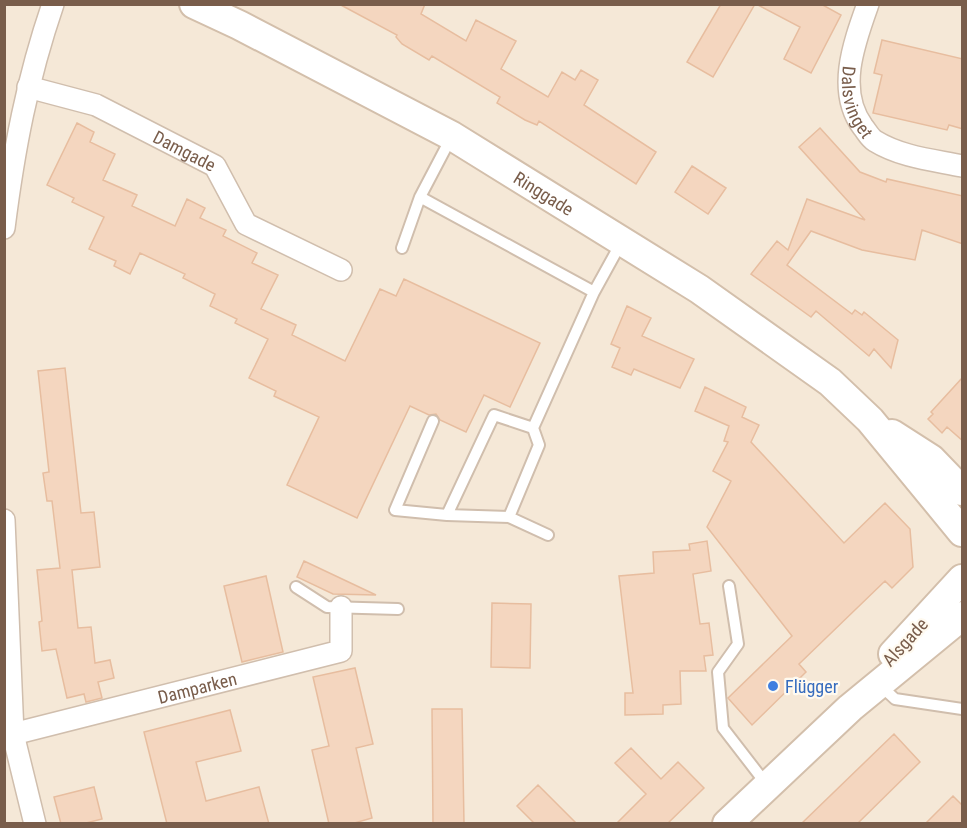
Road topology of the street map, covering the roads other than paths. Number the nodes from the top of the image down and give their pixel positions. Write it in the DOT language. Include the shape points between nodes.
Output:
graph roads {
  1 [pos="53,4"];
  2 [pos="194,4"];
  3 [pos="868,4"];
  4 [pos="28,87"];
  5 [pos="452,136"];
  6 [pos="963,166"];
  7 [pos="420,197"];
  8 [pos="4,228"];
  9 [pos="622,240"];
  10 [pos="402,248"];
  11 [pos="340,270"];
  12 [pos="594,292"];
  13 [pos="433,420"];
  14 [pos="870,420"];
  15 [pos="533,428"];
  16 [pos="963,491"];
  17 [pos="447,515"];
  18 [pos="509,517"];
  19 [pos="4,520"];
  20 [pos="963,532"];
  21 [pos="548,535"];
  22 [pos="963,579"];
  23 [pos="729,586"];
  24 [pos="296,587"];
  25 [pos="341,607"];
  26 [pos="398,609"];
  27 [pos="963,616"];
  28 [pos="876,682"];
  29 [pos="963,709"];
  30 [pos="13,734"];
  31 [pos="767,785"];
  32 [pos="35,824"];
  33 [pos="728,824"];
  1 -- 4 [label="street"];
  2 -- 5 [label="street, Ringgade"];
  3 -- 6 [label="street, Dalsvinget" via="848,85 854,114 872,140 908,155"];
  4 -- 8 [label="street" via="13,151"];
  4 -- 11 [label="street, Damgade" via="96,105 215,166 246,224"];
  5 -- 7 [label="lane"];
  5 -- 9 [label="street, Ringgade"];
  7 -- 10 [label="lane"];
  7 -- 12 [label="lane"];
  9 -- 12 [label="lane"];
  9 -- 14 [label="street, Ringgade" via="830,382"];
  12 -- 15 [label="lane"];
  13 -- 17 [label="lane" via="395,510"];
  14 -- 16 [label="street, Ringgade" via="931,459"];
  14 -- 20 [label="street, Ringgade"];
  15 -- 17 [label="lane" via="494,415"];
  15 -- 18 [label="lane" via="539,445"];
  17 -- 18 [label="lane"];
  18 -- 21 [label="lane"];
  19 -- 30 [label="street"];
  22 -- 28 [label="street, Alsgade"];
  23 -- 31 [label="lane" via="738,644 718,672 723,728"];
  24 -- 25 [label="lane" via="327,607"];
  25 -- 26 [label="lane"];
  25 -- 30 [label="street, Damparken" via="341,651"];
  27 -- 28 [label="street, Alsgade"];
  28 -- 29 [label="lane" via="895,699"];
  28 -- 31 [label="street, Alsgade"];
  30 -- 32 [label="street"];
  31 -- 33 [label="street, Alsgade"];
}
